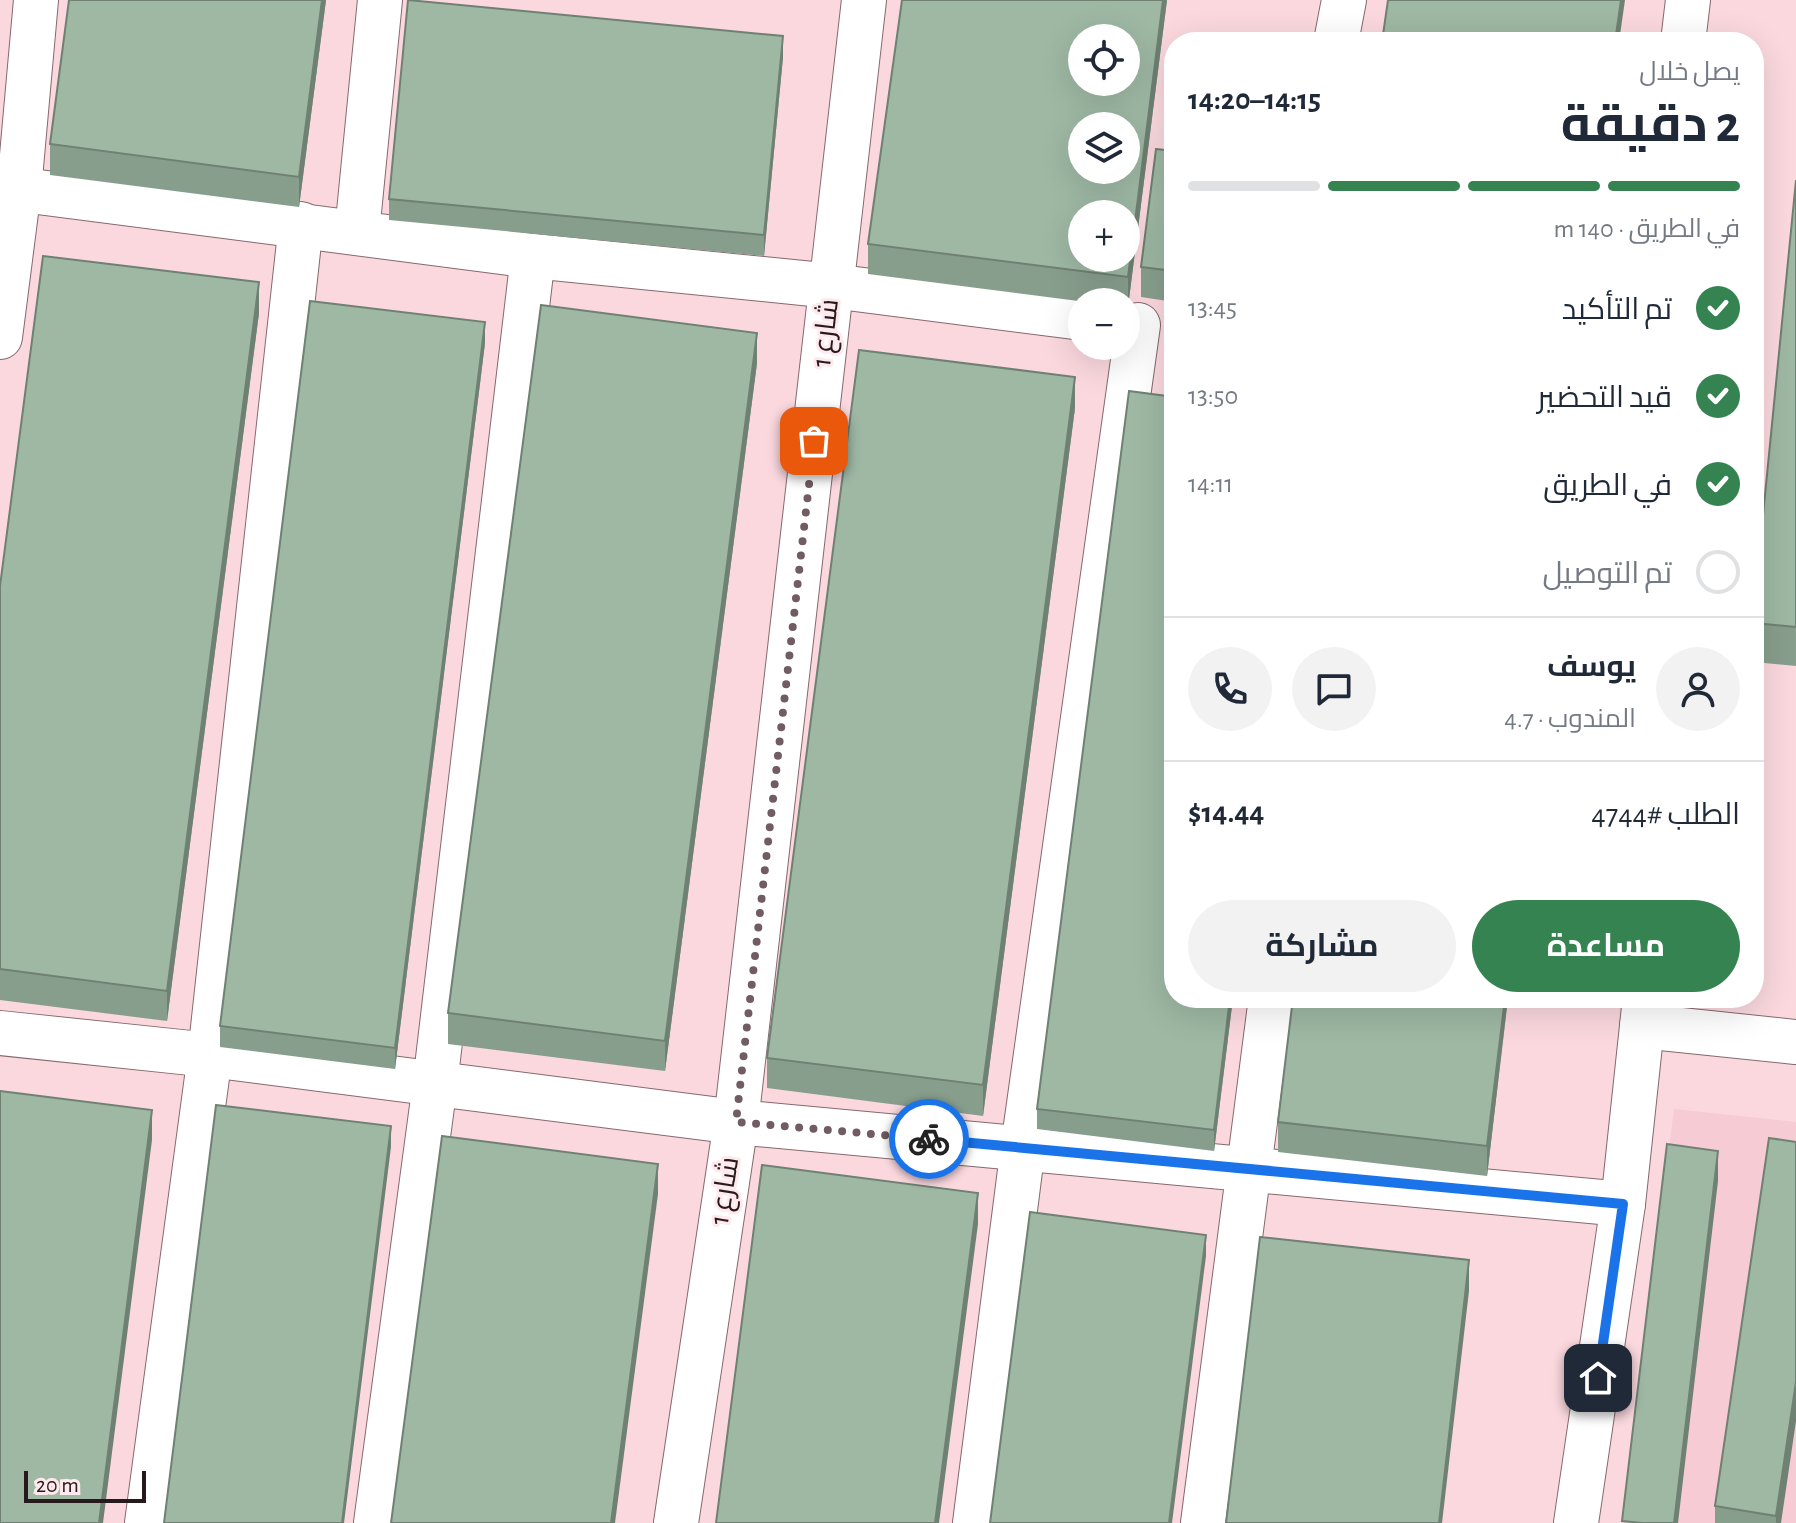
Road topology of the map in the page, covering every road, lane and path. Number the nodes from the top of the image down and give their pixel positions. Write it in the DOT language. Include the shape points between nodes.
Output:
graph roads {
  1 [pos="36,0"];
  2 [pos="380,0"];
  3 [pos="858,0"];
  4 [pos="1344,0"];
  5 [pos="1688,0"];
  6 [pos="1338,32"];
  7 [pos="1684,32"];
  8 [pos="9,188"];
  9 [pos="301,224"];
  10 [pos="357,232"];
  11 [pos="533,256"];
  12 [pos="832,286"];
  13 [pos="1068,316"];
  14 [pos="1146,326"];
  15 [pos="0,337"];
  16 [pos="1270,1008"];
  17 [pos="1643,1012"];
  18 [pos="0,1033"];
  19 [pos="1796,1042"];
  20 [pos="210,1055"];
  21 [pos="435,1084"];
  22 [pos="736,1122"];
  23 [pos="1023,1147"];
  24 [pos="1249,1171"];
  25 [pos="1623,1204"];
  26 [pos="147,1523"];
  27 [pos="376,1523"];
  28 [pos="676,1523"];
  29 [pos="975,1523"];
  30 [pos="1203,1523"];
  31 [pos="1576,1523"];
  1 -- 8 [label="street"];
  2 -- 10 [label="street"];
  3 -- 12 [label="street, شارع 1"];
  4 -- 6 [label="street"];
  5 -- 7 [label="street"];
  8 -- 9 [label="street"];
  8 -- 15 [label="street"];
  9 -- 10 [label="street"];
  9 -- 20 [label="street"];
  10 -- 11 [label="street"];
  11 -- 12 [label="street"];
  11 -- 21 [label="street"];
  12 -- 13 [label="street"];
  12 -- 22 [label="street, شارع 1"];
  14 -- 23 [label="street"];
  16 -- 24 [label="street"];
  17 -- 19 [label="street"];
  17 -- 25 [label="street"];
  18 -- 20 [label="street"];
  20 -- 21 [label="street"];
  20 -- 26 [label="street"];
  21 -- 22 [label="street"];
  21 -- 27 [label="street"];
  22 -- 23 [label="street"];
  22 -- 28 [label="street, شارع 1"];
  23 -- 24 [label="street"];
  23 -- 29 [label="street"];
  24 -- 25 [label="street"];
  24 -- 30 [label="street"];
  25 -- 31 [label="street"];
}
